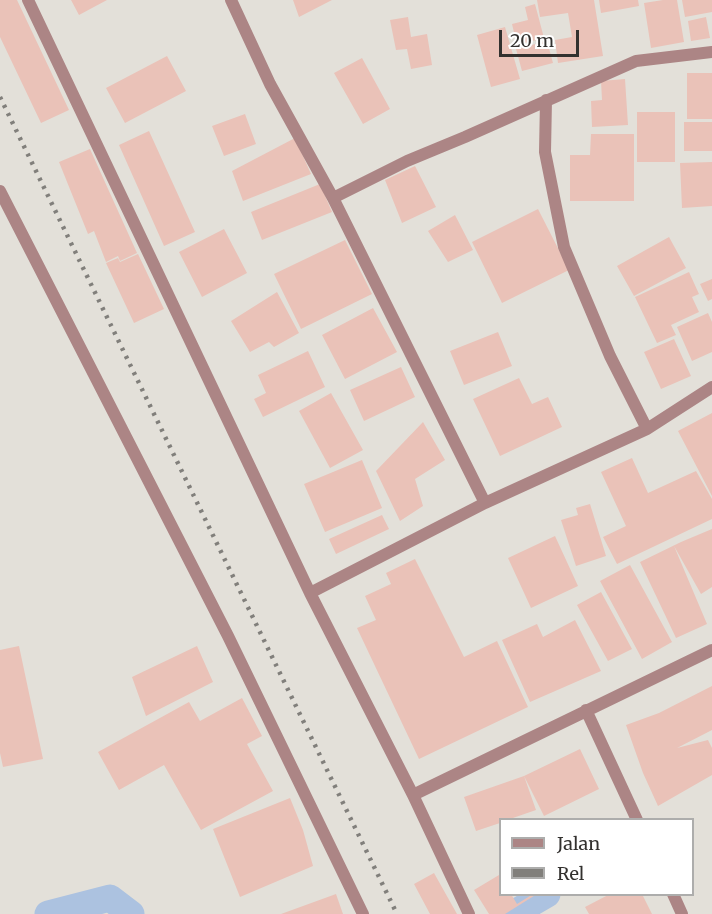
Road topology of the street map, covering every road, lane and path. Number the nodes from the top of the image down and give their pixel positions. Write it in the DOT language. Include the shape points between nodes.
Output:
graph roads {
  1 [pos="28,0"];
  2 [pos="231,0"];
  3 [pos="712,52"];
  4 [pos="546,100"];
  5 [pos="0,191"];
  6 [pos="333,198"];
  7 [pos="712,387"];
  8 [pos="647,429"];
  9 [pos="485,503"];
  10 [pos="310,593"];
  11 [pos="712,650"];
  12 [pos="586,710"];
  13 [pos="413,795"];
  14 [pos="637,818"];
  15 [pos="674,896"];
  16 [pos="363,914"];
  17 [pos="469,914"];
  18 [pos="682,914"];
  1 -- 10 [label="street"];
  2 -- 6 [label="street" via="270,84"];
  3 -- 4 [label="street" via="636,61"];
  4 -- 6 [label="street"];
  4 -- 8 [label="street" via="545,152 564,247 610,356"];
  5 -- 16 [label="street" via="228,636"];
  6 -- 9 [label="street"];
  7 -- 8 [label="street"];
  8 -- 9 [label="street"];
  9 -- 10 [label="street"];
  10 -- 13 [label="street"];
  11 -- 12 [label="street"];
  12 -- 13 [label="street"];
  12 -- 14 [label="street"];
  13 -- 17 [label="street"];
  15 -- 18 [label="street"];
}
